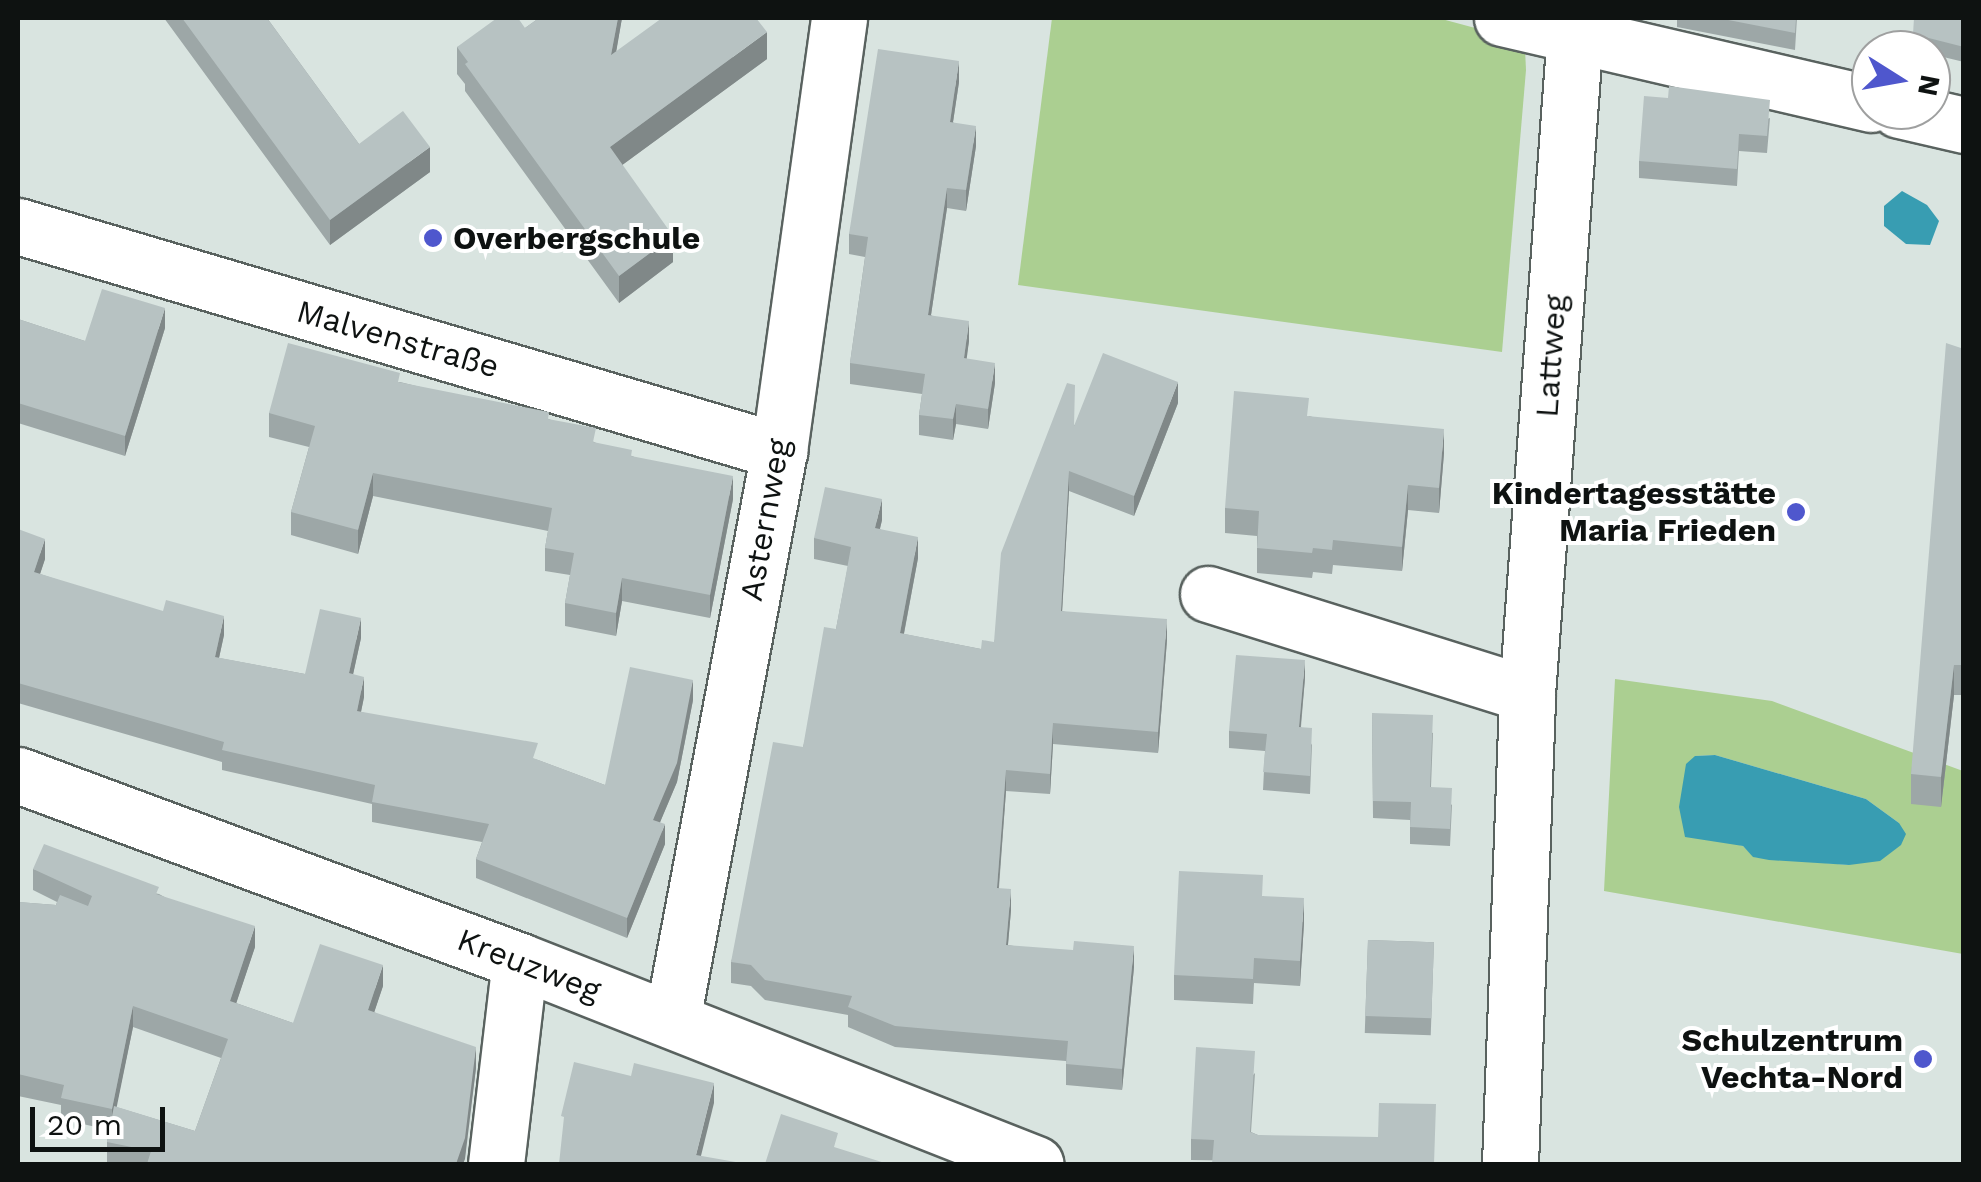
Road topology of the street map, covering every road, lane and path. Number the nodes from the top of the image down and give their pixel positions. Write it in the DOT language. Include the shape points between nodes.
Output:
graph roads {
  1 [pos="839,18"];
  2 [pos="1502,18"];
  3 [pos="1575,27"];
  4 [pos="1851,99"];
  5 [pos="18,226"];
  6 [pos="779,451"];
  7 [pos="1208,594"];
  8 [pos="1527,694"];
  9 [pos="18,775"];
  10 [pos="520,960"];
  11 [pos="672,1020"];
  12 [pos="496,1164"];
  13 [pos="1036,1164"];
  14 [pos="1510,1164"];
  1 -- 6 [label="street, Asternweg"];
  2 -- 3 [label="street"];
  3 -- 4 [label="street"];
  3 -- 8 [label="street, Lattweg"];
  5 -- 6 [label="street, Malvenstraße"];
  6 -- 11 [label="street, Asternweg"];
  7 -- 8 [label="street"];
  8 -- 14 [label="street, Lattweg"];
  9 -- 10 [label="street, Kreuzweg"];
  10 -- 11 [label="street, Kreuzweg"];
  10 -- 12 [label="street"];
  11 -- 13 [label="street, Kreuzweg"];
}
